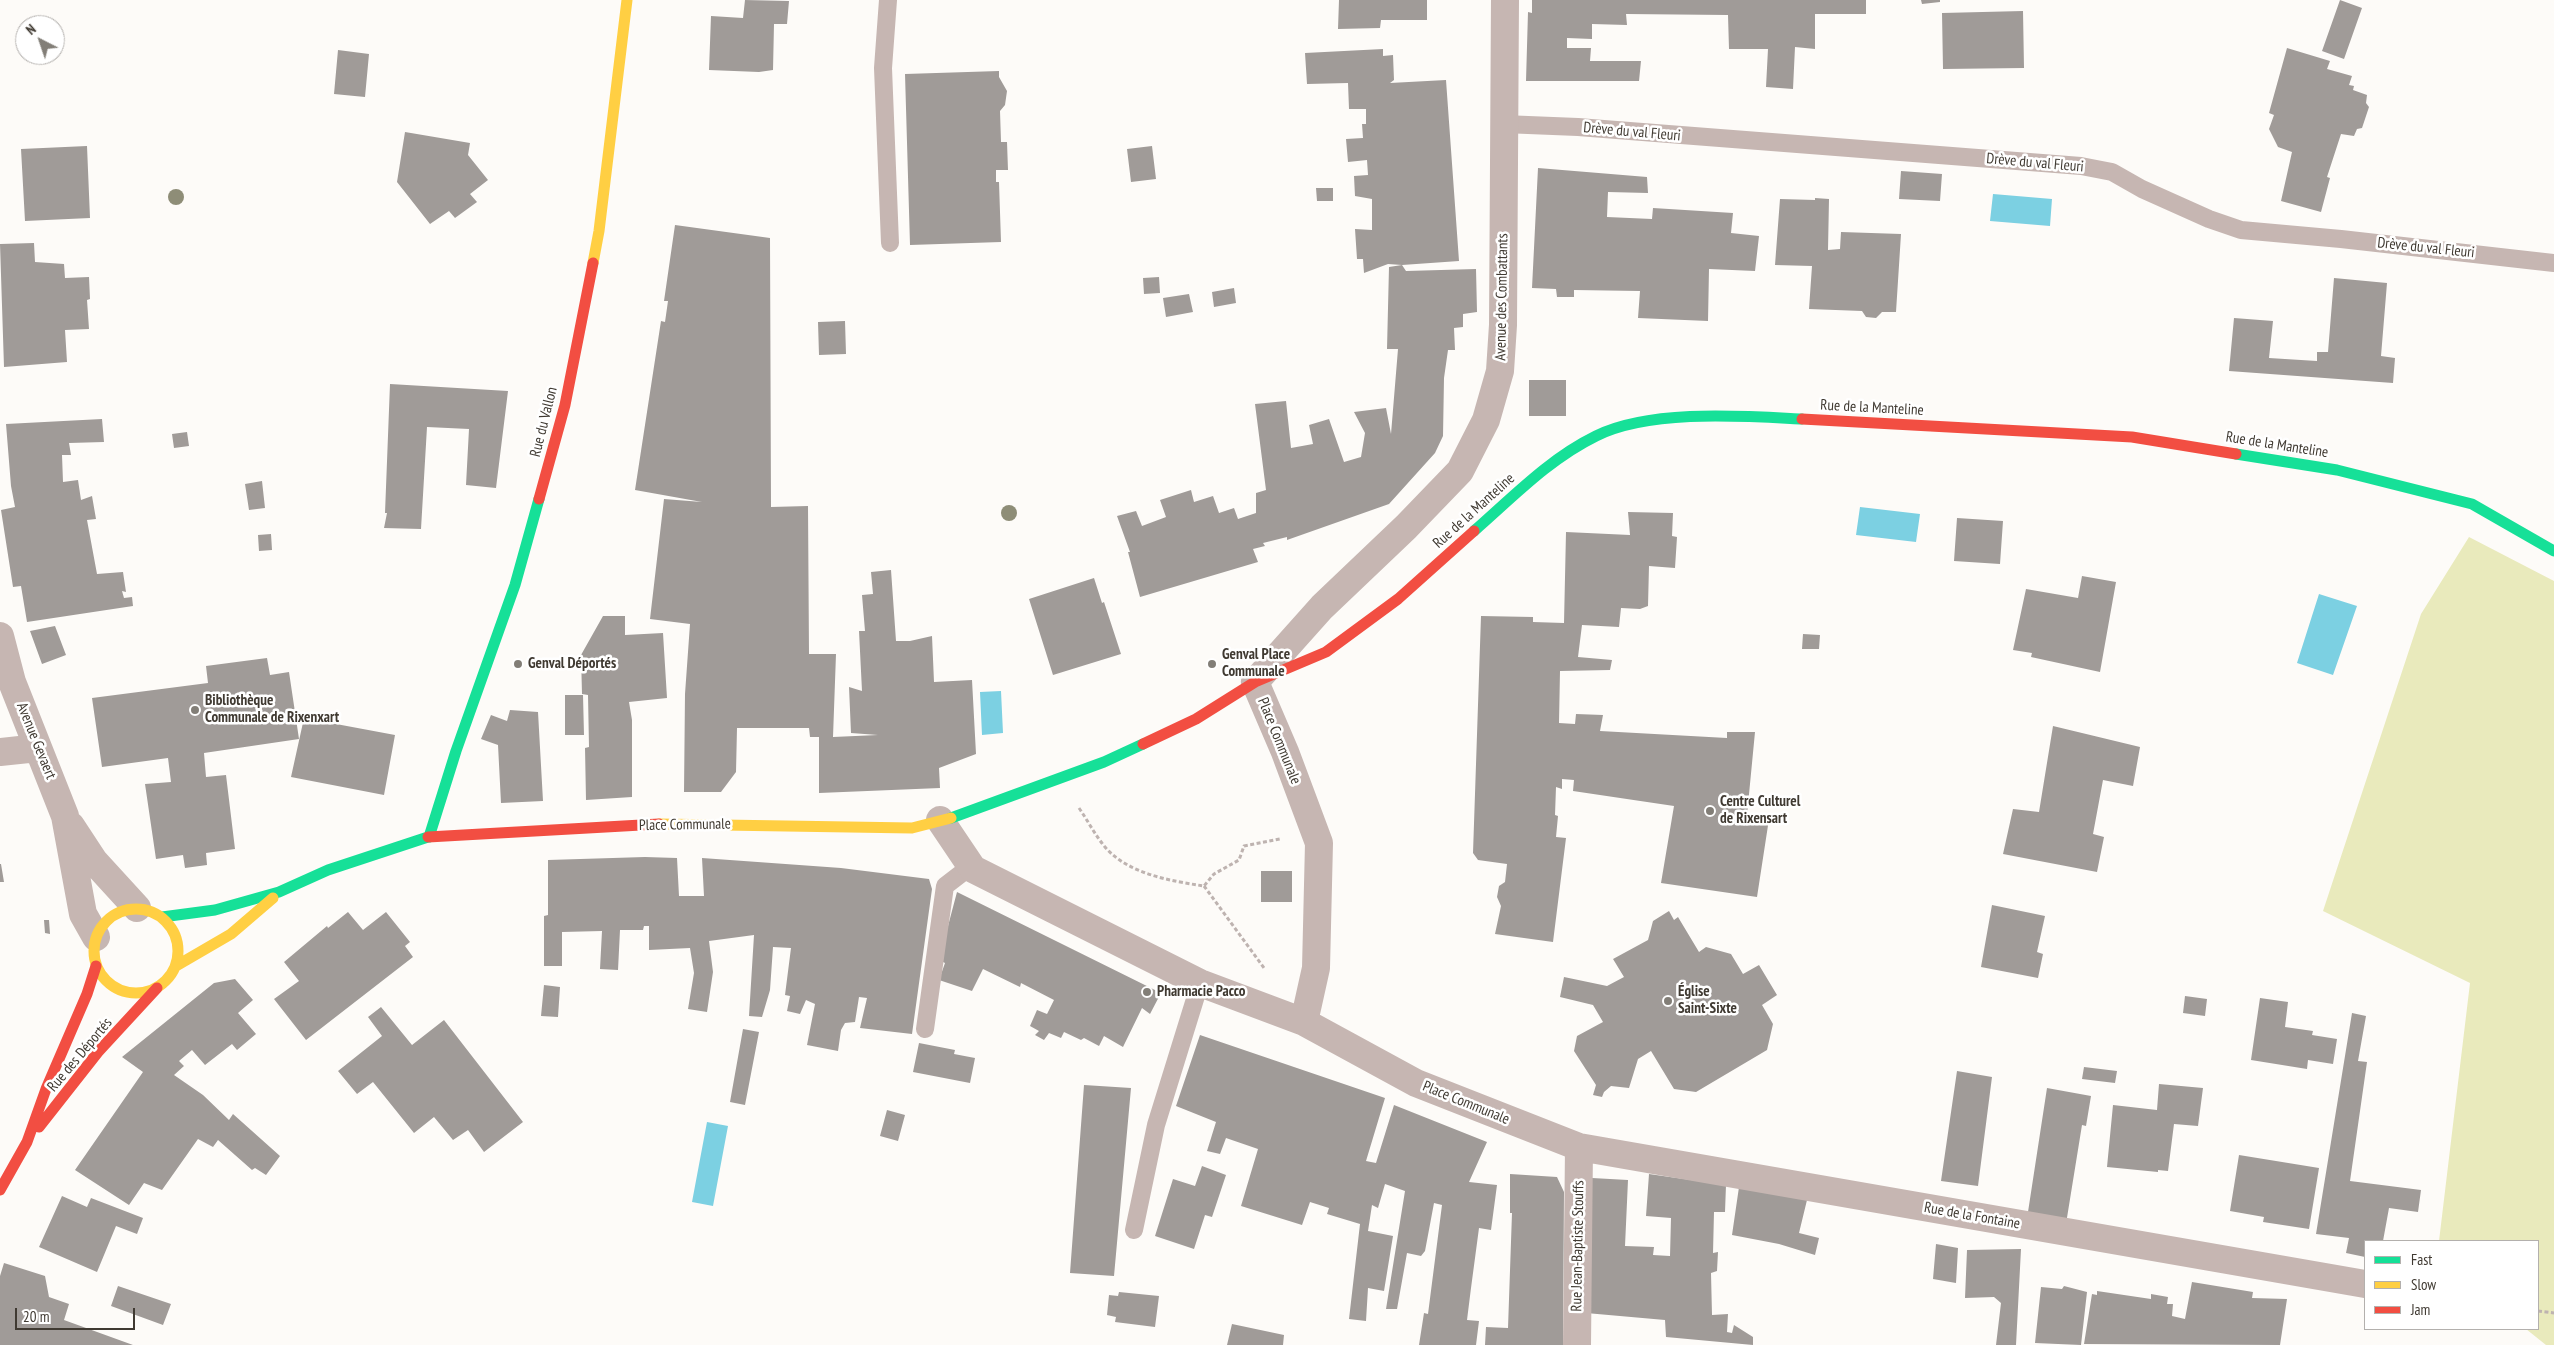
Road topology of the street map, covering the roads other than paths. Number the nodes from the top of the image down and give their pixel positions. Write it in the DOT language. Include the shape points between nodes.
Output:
graph roads {
  1 [pos="627,0"];
  2 [pos="888,0"];
  3 [pos="1505,0"];
  4 [pos="1503,124"];
  5 [pos="890,243"];
  6 [pos="2554,263"];
  7 [pos="2553,548"];
  8 [pos="0,636"];
  9 [pos="1255,682"];
  10 [pos="38,748"];
  11 [pos="0,752"];
  12 [pos="65,816"];
  13 [pos="940,820"];
  14 [pos="429,837"];
  15 [pos="971,866"];
  16 [pos="279,892"];
  17 [pos="149,912"];
  18 [pos="96,937"];
  19 [pos="96,966"];
  20 [pos="176,966"];
  21 [pos="1200,983"];
  22 [pos="157,988"];
  23 [pos="1304,1022"];
  24 [pos="925,1029"];
  25 [pos="27,1142"];
  26 [pos="1579,1148"];
  27 [pos="0,1190"];
  28 [pos="1134,1230"];
  29 [pos="2364,1284"];
  30 [pos="1577,1345"];
  1 -- 14 [label="street, Rue du Vallon" via="598,231 565,405 515,585"];
  2 -- 5 [label="lane" via="883,68"];
  3 -- 4 [label="street, Avenue des Combattants"];
  4 -- 6 [label="lane, Drève du val Fleuri" via="2081,166 2112,172 2200,216 2241,230"];
  4 -- 9 [label="street, Avenue des Combattants" via="1503,325 1500,371 1486,420 1460,471 1322,607"];
  7 -- 9 [label="street, Rue de la Manteline" via="2472,504 2337,470 2132,437 1731,415 1642,421 1598,435 1548,465 1398,600 1326,652"];
  8 -- 10 [label="street, Avenue Gevaert" via="12,682"];
  9 -- 13 [label="street, Place Communale" via="1196,719 1104,762 969,813"];
  9 -- 23 [label="street, Place Communale" via="1319,843 1316,968"];
  10 -- 11 [label="street"];
  10 -- 12 [label="street, Avenue Gevaert"];
  12 -- 17 [label="street, Avenue Gevaert" via="94,861"];
  12 -- 18 [label="street, Avenue Gevaert" via="82,914"];
  13 -- 14 [label="street, Place Communale" via="912,828 673,823"];
  13 -- 15 [label="street, Place Communale"];
  14 -- 16 [label="street, Place Communale" via="328,870"];
  15 -- 21 [label="street, Place Communale" via="973,870"];
  15 -- 24 [label="lane" via="944,886"];
  16 -- 17 [label="street" via="215,910"];
  16 -- 20 [label="street" via="231,934"];
  17 -- 18 [label="street" via="123,910 102,925"];
  17 -- 20 [label="street" via="171,927 177,938"];
  18 -- 19 [label="street" via="93,952"];
  19 -- 22 [label="street" via="115,988 129,993"];
  19 -- 25 [label="street, Rue des Déportés"];
  20 -- 22 [label="street"];
  21 -- 23 [label="street, Place Communale"];
  21 -- 28 [label="lane" via="1156,1125"];
  22 -- 25 [label="street, Rue des Déportés" via="98,1052"];
  23 -- 26 [label="street, Place Communale" via="1416,1083"];
  25 -- 27 [label="street, Rue des Déportés"];
  26 -- 29 [label="street, Rue de la Fontaine"];
  26 -- 30 [label="street, Rue Jean-Baptiste Stouffs"];
}
